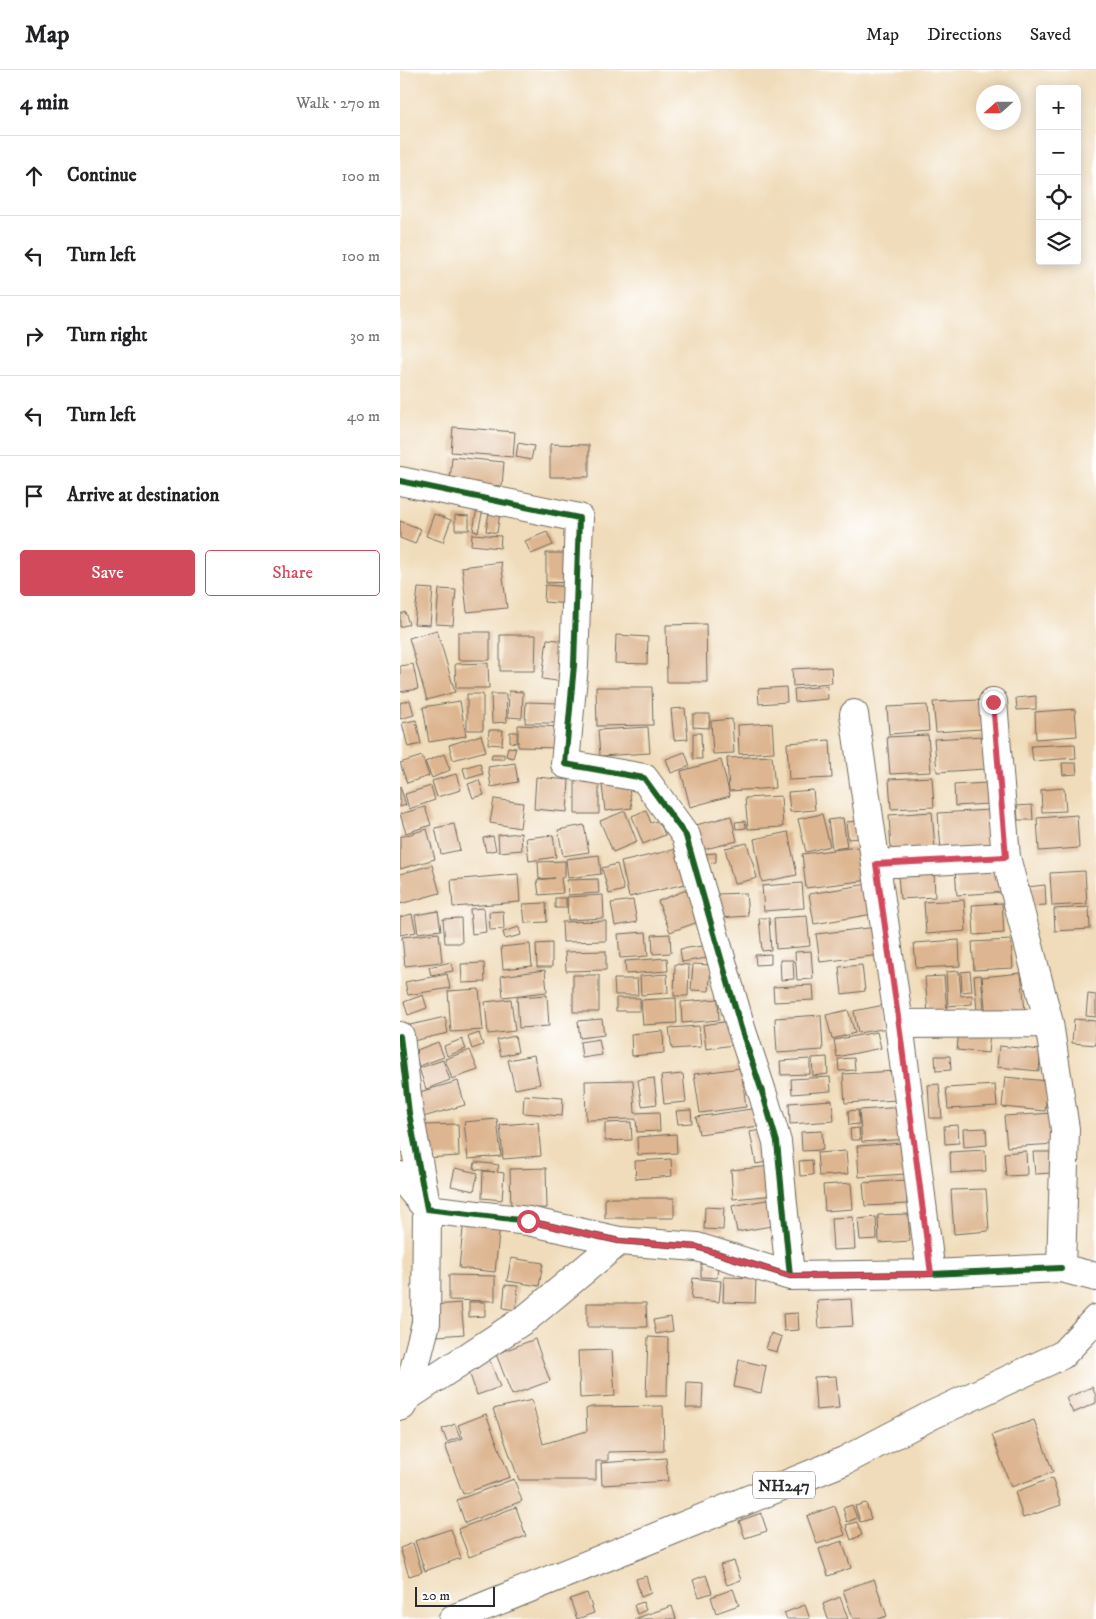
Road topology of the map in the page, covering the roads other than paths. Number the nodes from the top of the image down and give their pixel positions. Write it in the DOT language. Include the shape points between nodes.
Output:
graph roads {
  1 [pos="400,481"];
  2 [pos="993,702"];
  3 [pos="854,714"];
  4 [pos="1006,857"];
  5 [pos="876,864"];
  6 [pos="1049,1023"];
  7 [pos="899,1024"];
  8 [pos="400,1036"];
  9 [pos="405,1111"];
  10 [pos="400,1176"];
  11 [pos="428,1209"];
  12 [pos="619,1241"];
  13 [pos="1061,1268"];
  14 [pos="931,1274"];
  15 [pos="790,1276"];
  16 [pos="1096,1276"];
  17 [pos="1096,1319"];
  18 [pos="404,1404"];
  19 [pos="453,1619"];
  1 -- 15 [label="main road" via="579,518 574,666 564,764 644,778 686,836 777,1142"];
  2 -- 4 [label="main road"];
  3 -- 5 [label="main road"];
  4 -- 5 [label="main road"];
  4 -- 6 [label="main road"];
  5 -- 7 [label="main road"];
  6 -- 7 [label="main road"];
  6 -- 13 [label="main road" via="1065,1129"];
  7 -- 14 [label="main road"];
  8 -- 9 [label="main road"];
  9 -- 11 [label="main road"];
  10 -- 11 [label="main road"];
  11 -- 12 [label="main road" via="528,1221"];
  11 -- 18 [label="main road" via="426,1323"];
  12 -- 15 [label="main road" via="697,1247"];
  12 -- 18 [label="main road" via="528,1317"];
  13 -- 14 [label="main road"];
  13 -- 16 [label="main road"];
  14 -- 15 [label="main road"];
  17 -- 19 [label="main road, NH247" via="1062,1354 932,1415 844,1461"];
}
